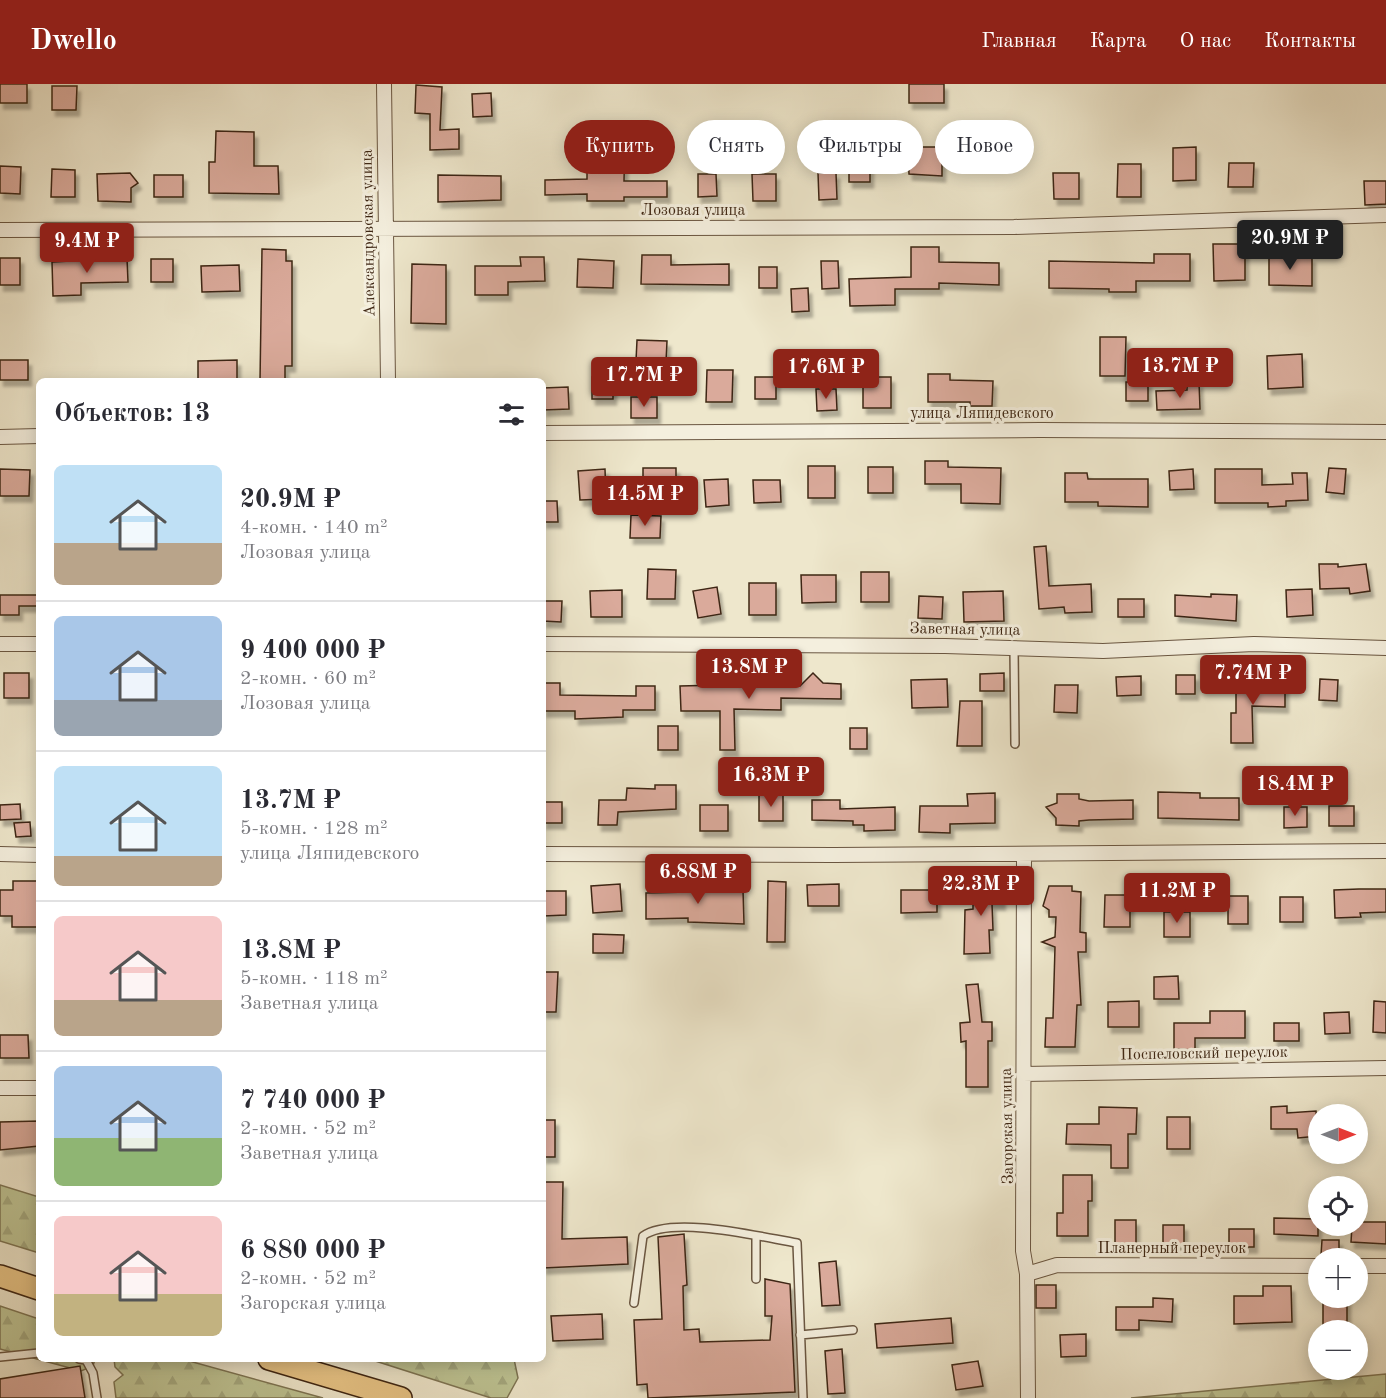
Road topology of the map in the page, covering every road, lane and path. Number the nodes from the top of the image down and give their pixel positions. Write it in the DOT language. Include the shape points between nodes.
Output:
graph roads {
  1 [pos="384,84"];
  2 [pos="1386,215"];
  3 [pos="384,227"];
  4 [pos="0,230"];
  5 [pos="388,378"];
  6 [pos="1386,432"];
  7 [pos="546,433"];
  8 [pos="36,436"];
  9 [pos="0,437"];
  10 [pos="0,644"];
  11 [pos="36,644"];
  12 [pos="546,644"];
  13 [pos="1014,648"];
  14 [pos="1386,648"];
  15 [pos="1015,744"];
  16 [pos="1386,851"];
  17 [pos="0,854"];
  18 [pos="546,854"];
  19 [pos="1024,854"];
  20 [pos="36,855"];
  21 [pos="1386,1068"];
  22 [pos="1023,1074"];
  23 [pos="0,1088"];
  24 [pos="36,1088"];
  25 [pos="756,1237"];
  26 [pos="1308,1266"];
  27 [pos="1368,1266"];
  28 [pos="1386,1266"];
  29 [pos="1027,1274"];
  30 [pos="0,1276"];
  31 [pos="756,1279"];
  32 [pos="36,1288"];
  33 [pos="634,1303"];
  34 [pos="853,1330"];
  35 [pos="800,1335"];
  36 [pos="36,1353"];
  37 [pos="0,1357"];
  38 [pos="87,1362"];
  39 [pos="279,1362"];
  40 [pos="97,1398"];
  41 [pos="401,1398"];
  42 [pos="803,1398"];
  43 [pos="1028,1398"];
  1 -- 3 [label="street, Александровская улица"];
  2 -- 3 [label="street, Лозовая улица" via="1014,227"];
  3 -- 4 [label="street, Лозовая улица"];
  3 -- 5 [label="street, Александровская улица"];
  6 -- 7 [label="street, улица Ляпидевского"];
  8 -- 9 [label="street"];
  10 -- 11 [label="street"];
  12 -- 13 [label="street, Заветная улица"];
  13 -- 14 [label="street, Заветная улица" via="1103,651 1254,644"];
  13 -- 15 [label="lane"];
  16 -- 19 [label="street"];
  17 -- 20 [label="street"];
  18 -- 19 [label="street"];
  19 -- 22 [label="street, Загорская улица"];
  21 -- 22 [label="street, Поспеловский переулок"];
  22 -- 29 [label="street, Загорская улица" via="1023,1251"];
  23 -- 24 [label="street"];
  25 -- 31 [label="lane"];
  25 -- 33 [label="lane" via="680,1225 652,1230 643,1236"];
  25 -- 35 [label="lane" via="797,1243"];
  26 -- 29 [label="street, Планерный переулок" via="1057,1265"];
  27 -- 28 [label="street"];
  29 -- 43 [label="street, Загорская улица"];
  30 -- 32 [label="main road"];
  34 -- 35 [label="lane"];
  35 -- 42 [label="lane"];
  36 -- 37 [label="lane"];
  38 -- 40 [label="lane"];
  39 -- 41 [label="main road"];
}
